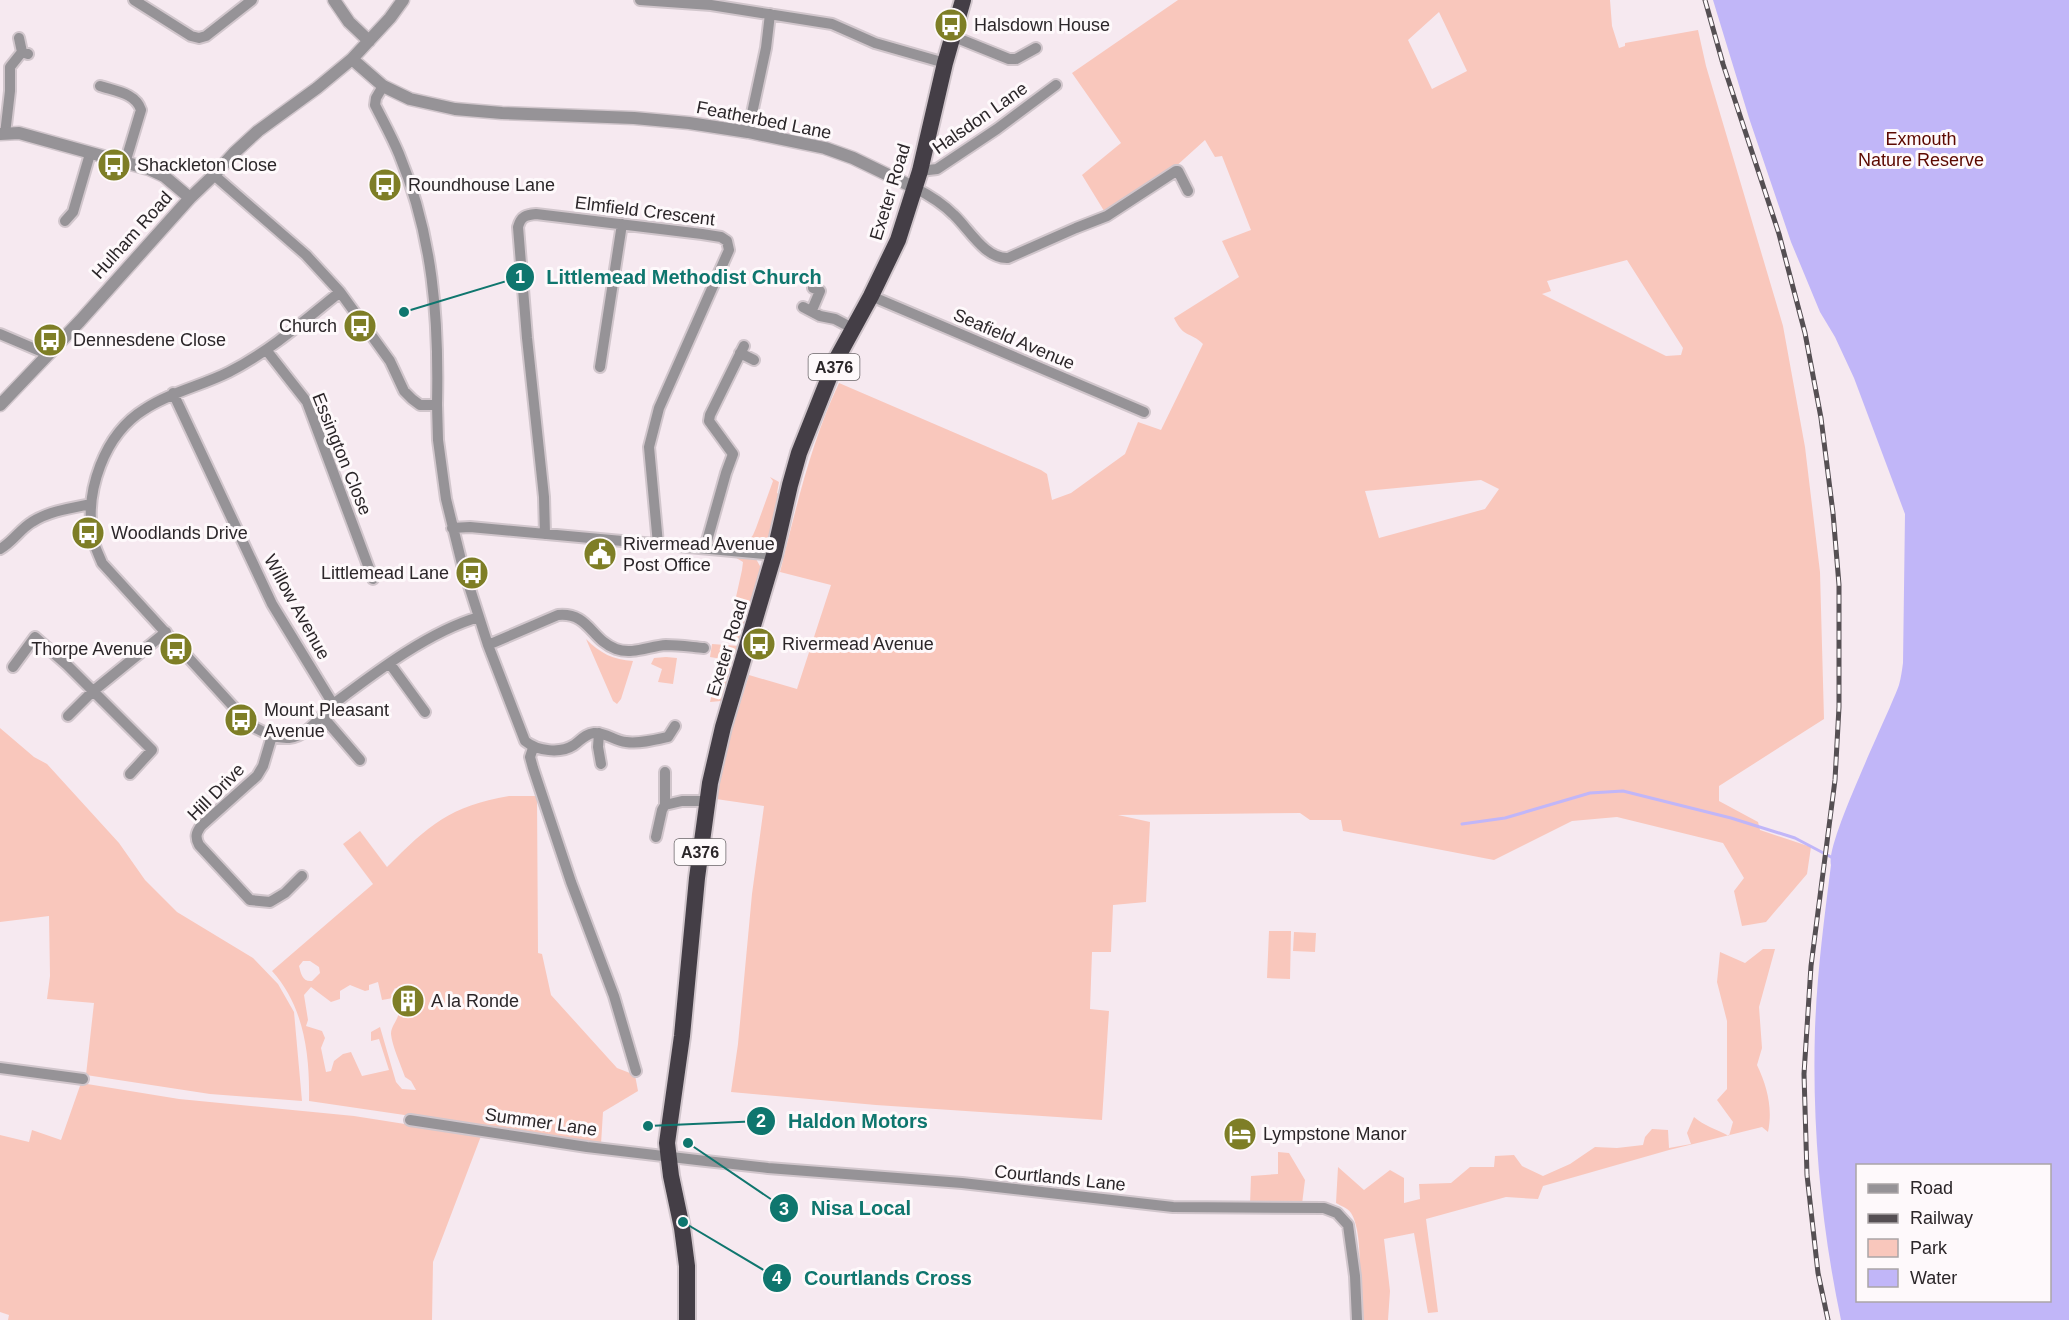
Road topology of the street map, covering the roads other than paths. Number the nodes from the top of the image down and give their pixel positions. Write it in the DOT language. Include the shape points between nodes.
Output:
graph roads {
  1 [pos="134,0"];
  2 [pos="252,0"];
  3 [pos="334,0"];
  4 [pos="403,0"];
  5 [pos="640,0"];
  6 [pos="963,0"];
  7 [pos="770,14"];
  8 [pos="952,36"];
  9 [pos="19,38"];
  10 [pos="369,41"];
  11 [pos="1036,48"];
  12 [pos="352,59"];
  13 [pos="945,63"];
  14 [pos="1056,85"];
  15 [pos="100,86"];
  16 [pos="382,86"];
  17 [pos="748,132"];
  18 [pos="3,134"];
  19 [pos="90,154"];
  20 [pos="125,163"];
  21 [pos="920,171"];
  22 [pos="214,175"];
  23 [pos="915,188"];
  24 [pos="1188,191"];
  25 [pos="190,198"];
  26 [pos="65,221"];
  27 [pos="622,224"];
  28 [pos="813,288"];
  29 [pos="340,292"];
  30 [pos="872,296"];
  31 [pos="854,329"];
  32 [pos="0,334"];
  33 [pos="267,351"];
  34 [pos="47,354"];
  35 [pos="588,354"];
  36 [pos="754,360"];
  37 [pos="173,393"];
  38 [pos="0,405"];
  39 [pos="437,405"];
  40 [pos="1144,412"];
  41 [pos="91,504"];
  42 [pos="452,528"];
  43 [pos="545,534"];
  44 [pos="658,544"];
  45 [pos="705,548"];
  46 [pos="0,549"];
  47 [pos="774,555"];
  48 [pos="373,579"];
  49 [pos="479,617"];
  50 [pos="166,632"];
  51 [pos="488,645"];
  52 [pos="704,648"];
  53 [pos="390,664"];
  54 [pos="13,667"];
  55 [pos="92,692"];
  56 [pos="333,704"];
  57 [pos="425,712"];
  58 [pos="68,716"];
  59 [pos="323,717"];
  60 [pos="675,726"];
  61 [pos="599,733"];
  62 [pos="272,736"];
  63 [pos="533,748"];
  64 [pos="360,760"];
  65 [pos="601,765"];
  66 [pos="664,772"];
  67 [pos="130,774"];
  68 [pos="707,801"];
  69 [pos="665,805"];
  70 [pos="657,837"];
  71 [pos="302,876"];
  72 [pos="0,1068"];
  73 [pos="636,1071"];
  74 [pos="83,1079"];
  75 [pos="410,1120"];
  76 [pos="668,1157"];
  77 [pos="687,1320"];
  78 [pos="1357,1320"];
  1 -- 2 [label="street" via="199,38"];
  3 -- 10 [label="street"];
  4 -- 10 [label="street, Hulham Road"];
  5 -- 7 [label="street"];
  6 -- 8 [label="highway, Exeter Road / A376"];
  7 -- 13 [label="street" via="832,24 875,43"];
  7 -- 17 [label="street"];
  8 -- 11 [label="street" via="1009,59"];
  8 -- 13 [label="highway, Exeter Road / A376"];
  9 -- 18 [label="street" via="26,53 10,67"];
  10 -- 12 [label="street, Hulham Road"];
  12 -- 16 [label="street, Featherbed Lane"];
  12 -- 22 [label="street, Hulham Road" via="258,131"];
  13 -- 21 [label="highway, Exeter Road / A376"];
  14 -- 21 [label="street, Halsdon Lane" via="937,169"];
  15 -- 20 [label="street" via="134,98 140,104"];
  16 -- 17 [label="street, Featherbed Lane" via="410,99 455,109 634,118"];
  16 -- 39 [label="street" via="375,105 399,154 416,202 430,261 437,324"];
  17 -- 23 [label="street, Featherbed Lane" via="825,148"];
  18 -- 19 [label="street" via="19,134"];
  19 -- 20 [label="street"];
  19 -- 26 [label="street" via="73,212"];
  20 -- 25 [label="street" via="164,176"];
  21 -- 23 [label="highway, Exeter Road / A376"];
  22 -- 25 [label="street, Hulham Road"];
  22 -- 29 [label="street" via="306,255"];
  23 -- 24 [label="street, Featherbed Lane" via="954,214 989,252 1004,258 1107,216 1176,171"];
  23 -- 30 [label="highway, Exeter Road / A376" via="898,240"];
  25 -- 34 [label="street, Hulham Road"];
  27 -- 35 [label="street" via="600,362"];
  27 -- 43 [label="street, Elmfield Crescent" via="536,214 520,219 518,226"];
  27 -- 44 [label="street, Elmfield Crescent" via="721,237 727,241 729,250 650,437"];
  28 -- 31 [label="street" via="820,291 807,308"];
  29 -- 33 [label="street"];
  29 -- 39 [label="street" via="390,361 404,391 420,405"];
  30 -- 31 [label="highway, Exeter Road / A376"];
  30 -- 40 [label="street, Seafield Avenue"];
  31 -- 47 [label="highway, Exeter Road / A376" via="836,360 799,453"];
  32 -- 34 [label="street"];
  33 -- 37 [label="street" via="228,372"];
  33 -- 48 [label="street, Essington Close" via="307,402"];
  34 -- 38 [label="street, Hulham Road"];
  36 -- 45 [label="street" via="742,350 710,415 709,421 734,454"];
  37 -- 41 [label="street" via="143,409 117,434 101,462"];
  37 -- 56 [label="street, Willow Avenue" via="272,604"];
  39 -- 42 [label="street" via="441,469"];
  41 -- 46 [label="street" via="63,509 32,522"];
  41 -- 50 [label="street" via="93,538 102,564"];
  42 -- 43 [label="street"];
  42 -- 49 [label="street"];
  43 -- 44 [label="street"];
  44 -- 45 [label="street"];
  45 -- 47 [label="street"];
  47 -- 68 [label="highway, Exeter Road / A376" via="723,727"];
  49 -- 51 [label="street"];
  49 -- 53 [label="street" via="444,631"];
  50 -- 55 [label="street"];
  50 -- 62 [label="street" via="250,724"];
  51 -- 52 [label="street" via="567,614 576,616 613,648 623,651 665,645"];
  51 -- 63 [label="street" via="521,734"];
  53 -- 56 [label="street"];
  53 -- 57 [label="street"];
  54 -- 55 [label="street" via="35,637"];
  55 -- 58 [label="street"];
  55 -- 67 [label="street" via="152,750"];
  56 -- 59 [label="street"];
  59 -- 62 [label="street" via="290,738"];
  59 -- 64 [label="street"];
  60 -- 61 [label="street" via="668,737 640,742 625,742"];
  61 -- 63 [label="street" via="591,733 569,747"];
  61 -- 65 [label="street"];
  62 -- 71 [label="street, Hill Drive" via="257,776 201,826 196,839 250,900 270,902"];
  63 -- 73 [label="street" via="533,768"];
  66 -- 69 [label="street"];
  68 -- 69 [label="street"];
  68 -- 76 [label="highway, Exeter Road / A376"];
  69 -- 70 [label="street"];
  72 -- 74 [label="street"];
  75 -- 76 [label="street, Summer Lane"];
  76 -- 77 [label="highway, A376" via="687,1266"];
  76 -- 78 [label="street, Courtlands Lane" via="962,1183 1173,1207 1324,1208 1337,1213 1348,1225"];
}
